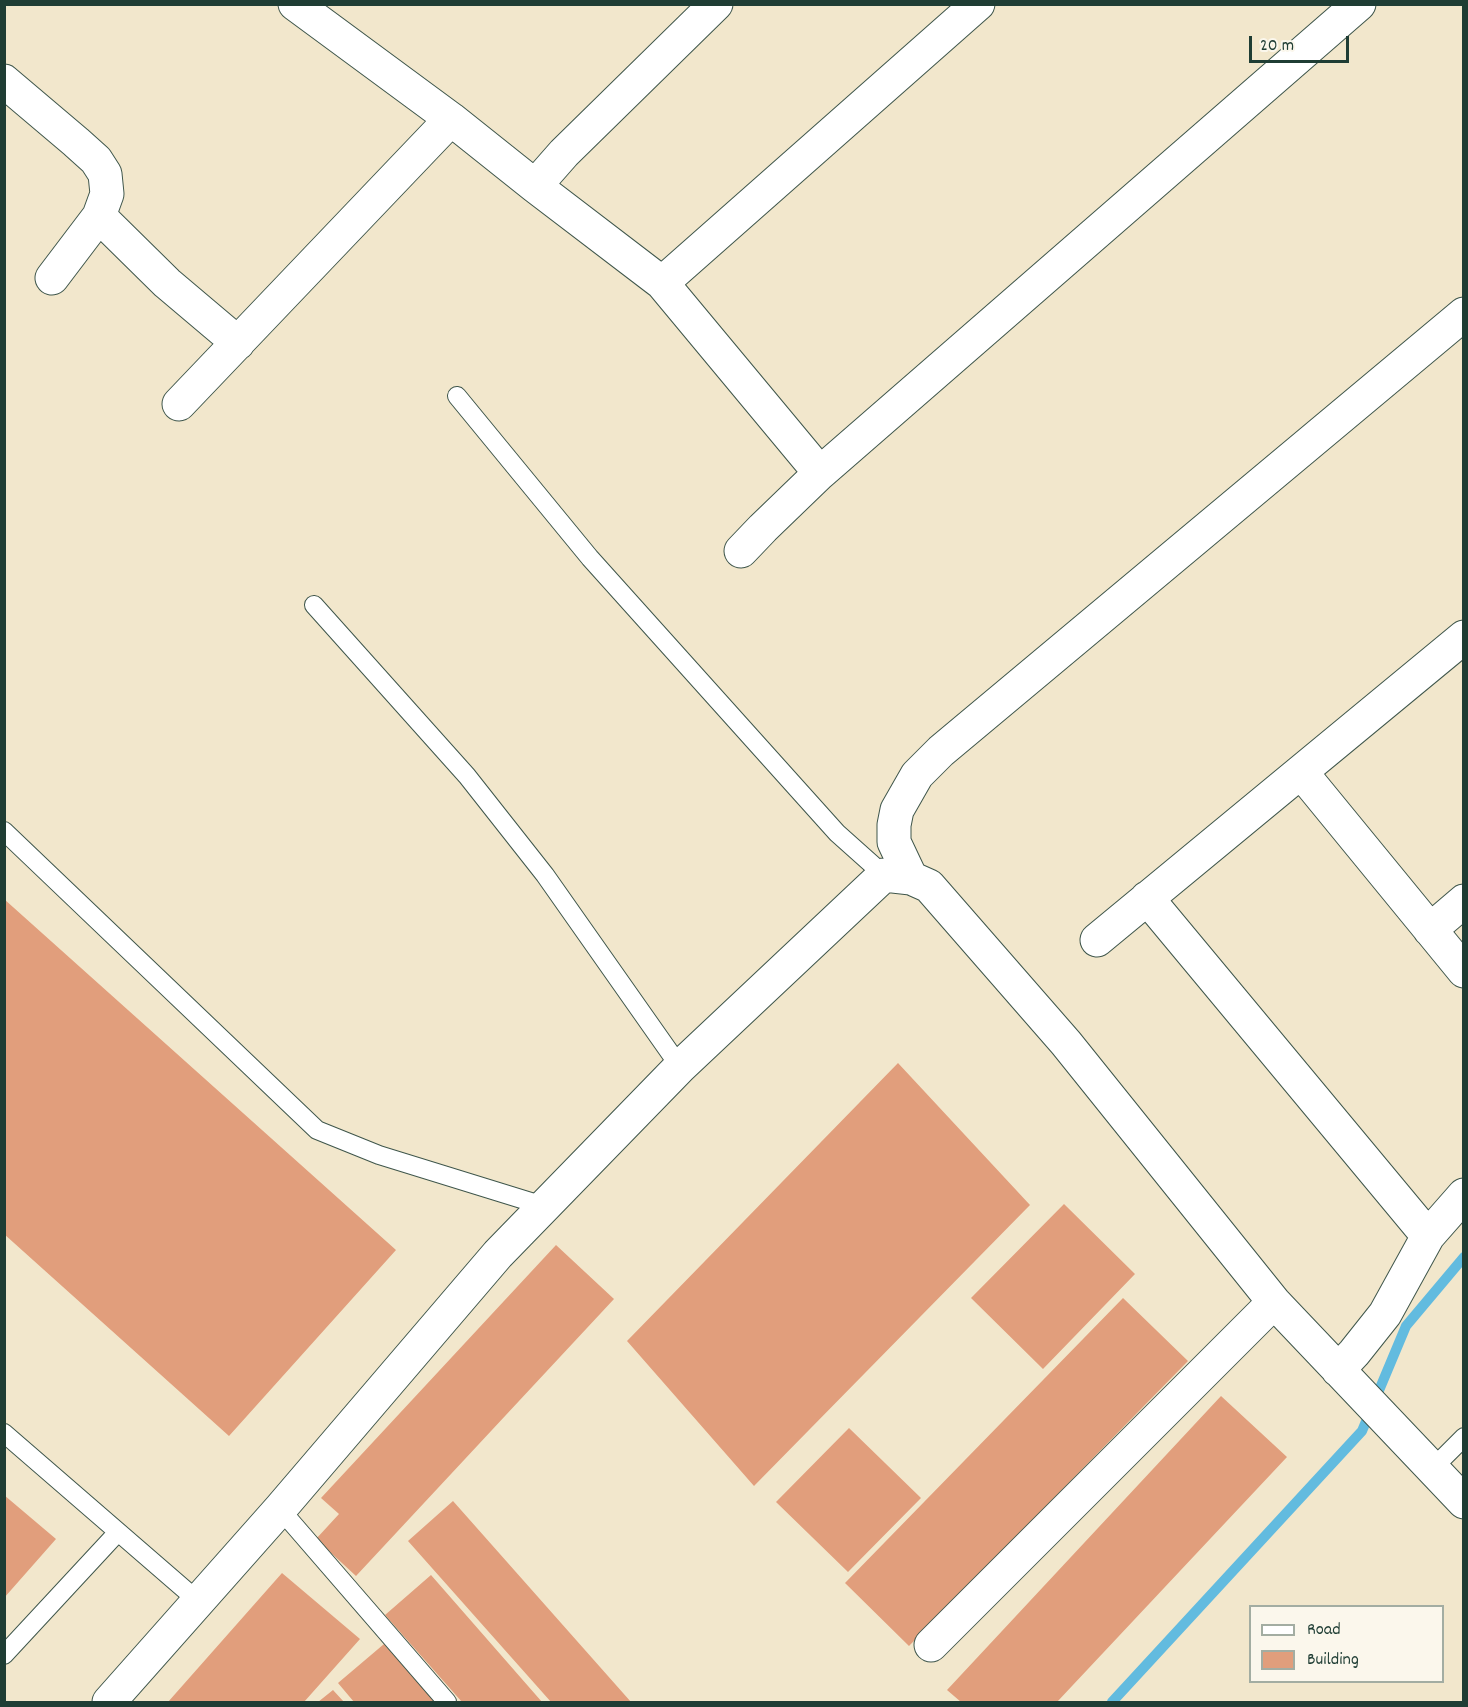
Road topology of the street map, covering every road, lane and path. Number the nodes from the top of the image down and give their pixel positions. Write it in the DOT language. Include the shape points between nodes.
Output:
graph roads {
  1 [pos="295,4"];
  2 [pos="716,4"];
  3 [pos="978,4"];
  4 [pos="1359,4"];
  5 [pos="4,81"];
  6 [pos="451,119"];
  7 [pos="535,186"];
  8 [pos="99,216"];
  9 [pos="52,278"];
  10 [pos="662,284"];
  11 [pos="1464,314"];
  12 [pos="238,343"];
  13 [pos="457,396"];
  14 [pos="179,404"];
  15 [pos="820,473"];
  16 [pos="741,551"];
  17 [pos="314,605"];
  18 [pos="1464,637"];
  19 [pos="1300,772"];
  20 [pos="4,831"];
  21 [pos="898,877"];
  22 [pos="1147,898"];
  23 [pos="1464,901"];
  24 [pos="1430,930"];
  25 [pos="1097,940"];
  26 [pos="1464,971"];
  27 [pos="680,1067"];
  28 [pos="1464,1195"];
  29 [pos="544,1206"];
  30 [pos="1428,1236"];
  31 [pos="1274,1302"];
  32 [pos="1344,1376"];
  33 [pos="4,1433"];
  34 [pos="1464,1437"];
  35 [pos="1432,1469"];
  36 [pos="1464,1502"];
  37 [pos="280,1509"];
  38 [pos="118,1532"];
  39 [pos="198,1601"];
  40 [pos="932,1645"];
  41 [pos="4,1655"];
  42 [pos="109,1702"];
  43 [pos="447,1702"];
  1 -- 6 [label="street"];
  2 -- 7 [label="street"];
  3 -- 10 [label="street"];
  4 -- 15 [label="street"];
  5 -- 8 [label="street" via="96,160 105,174 107,194"];
  6 -- 7 [label="street"];
  6 -- 12 [label="street"];
  7 -- 10 [label="street"];
  8 -- 9 [label="street"];
  8 -- 12 [label="street" via="167,283"];
  10 -- 15 [label="street"];
  11 -- 21 [label="street" via="941,751 917,775 897,810 894,842"];
  12 -- 14 [label="street"];
  13 -- 21 [label="lane" via="590,558 837,833"];
  15 -- 16 [label="street"];
  17 -- 27 [label="lane" via="467,776 544,875"];
  18 -- 19 [label="street"];
  19 -- 22 [label="street"];
  19 -- 24 [label="street"];
  20 -- 29 [label="lane" via="317,1130 379,1155"];
  21 -- 27 [label="street"];
  21 -- 31 [label="street" via="929,886 1066,1043"];
  22 -- 25 [label="street"];
  22 -- 30 [label="street"];
  23 -- 24 [label="street"];
  24 -- 26 [label="street"];
  27 -- 29 [label="street"];
  28 -- 30 [label="street"];
  29 -- 37 [label="street" via="498,1254"];
  30 -- 32 [label="street" via="1385,1314 1354,1353"];
  31 -- 32 [label="street"];
  31 -- 40 [label="street"];
  32 -- 35 [label="street"];
  33 -- 38 [label="lane"];
  34 -- 35 [label="lane"];
  35 -- 36 [label="street"];
  37 -- 39 [label="street"];
  37 -- 43 [label="lane"];
  38 -- 39 [label="lane"];
  38 -- 41 [label="lane"];
  39 -- 42 [label="street"];
}
